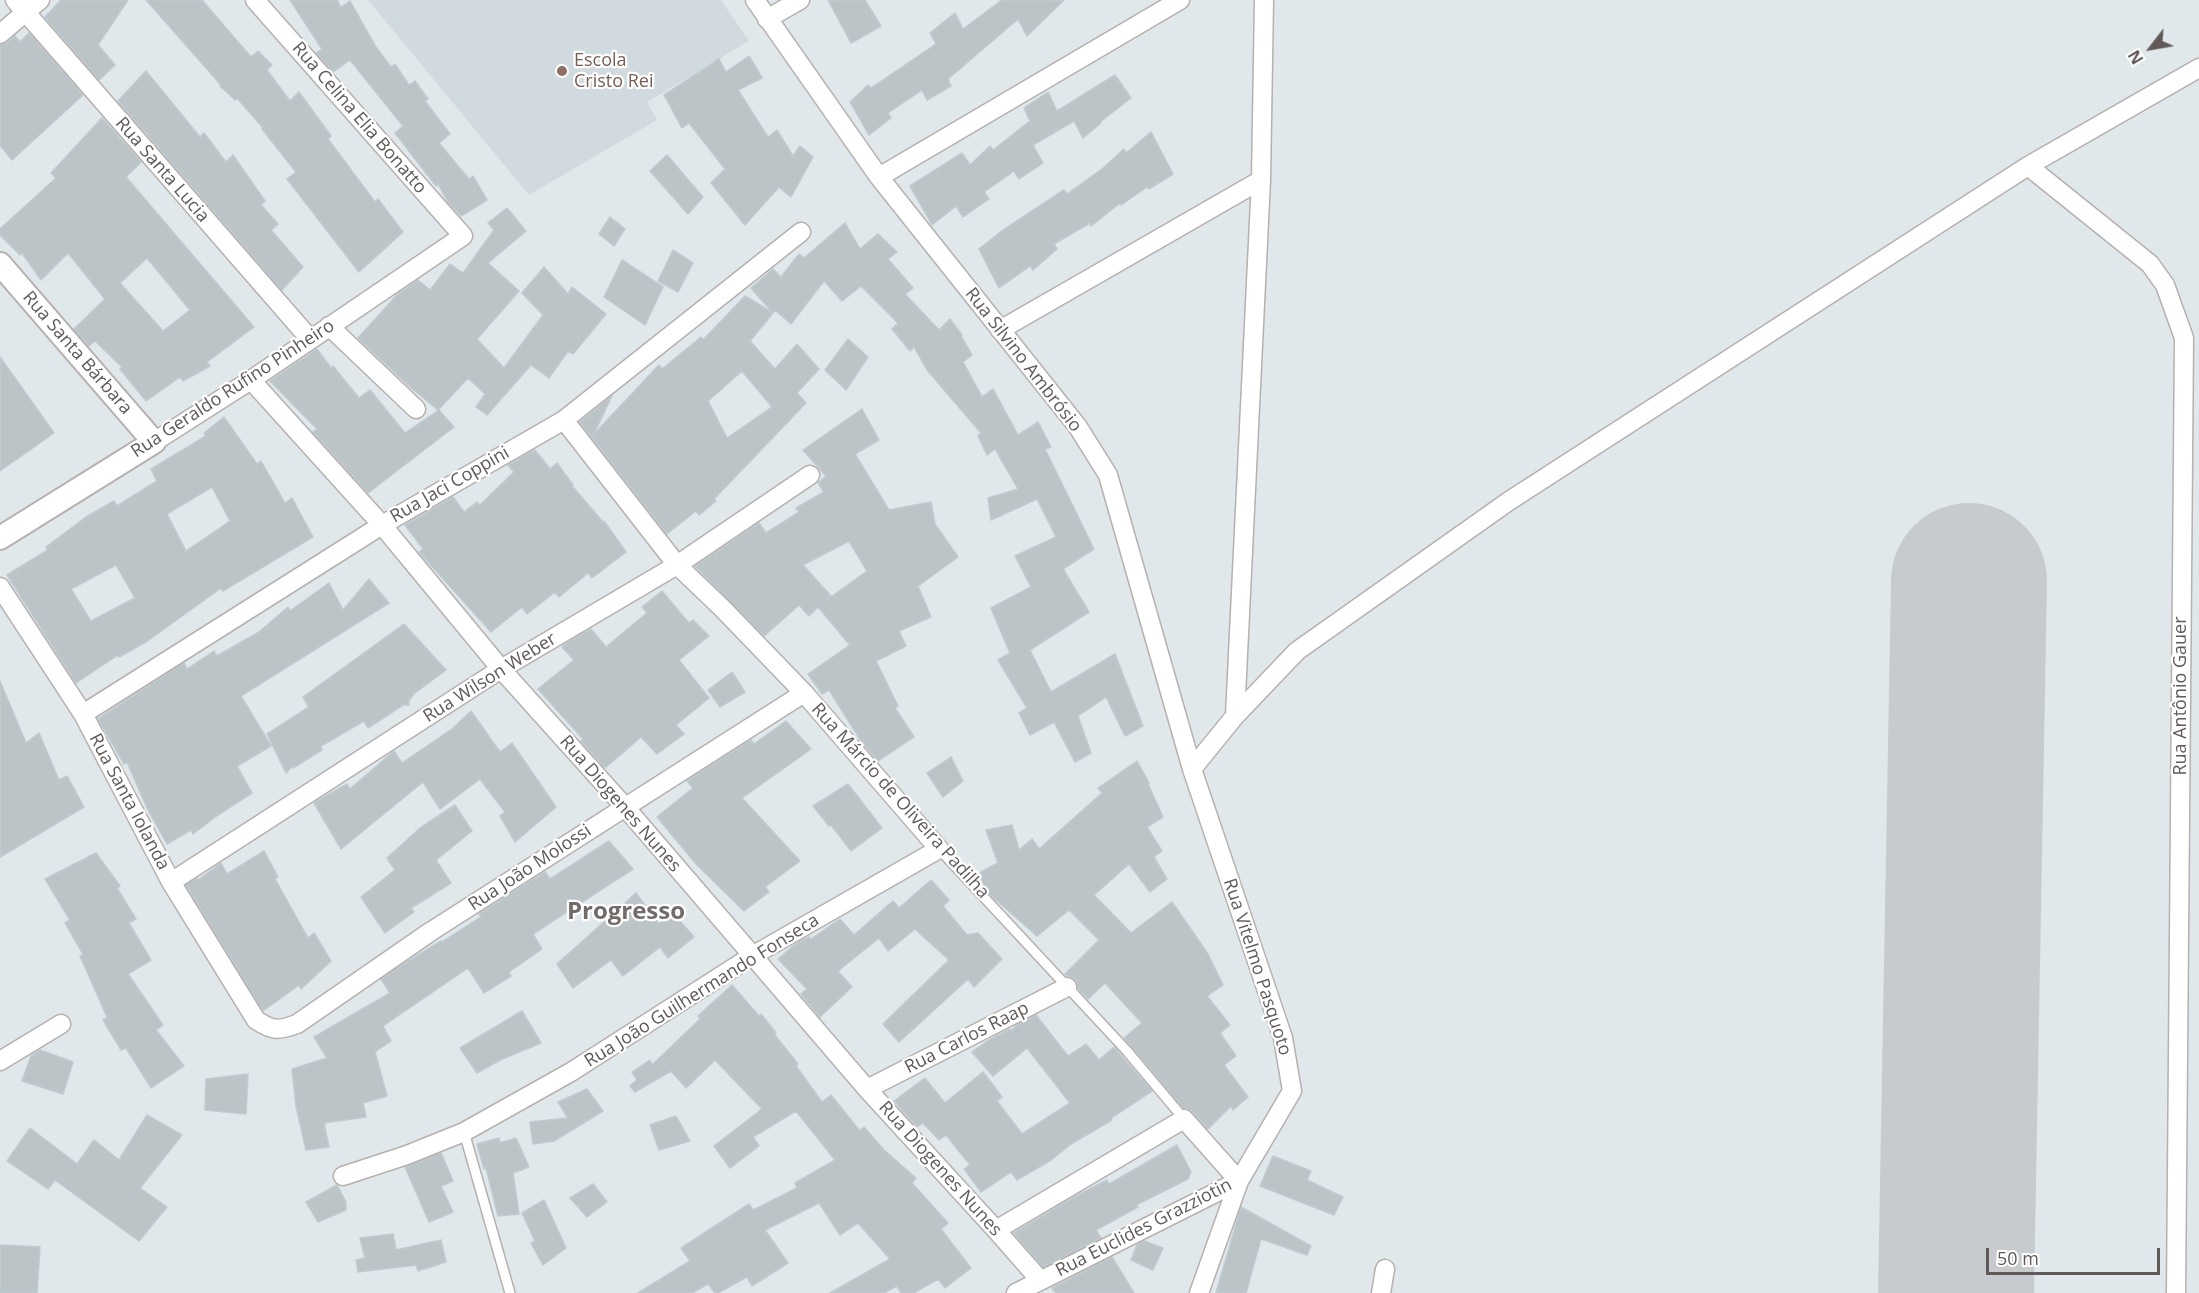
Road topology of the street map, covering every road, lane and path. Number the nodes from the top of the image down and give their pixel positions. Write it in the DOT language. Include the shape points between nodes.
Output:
graph roads {
  1 [pos="40,0"];
  2 [pos="255,0"];
  3 [pos="755,0"];
  4 [pos="800,0"];
  5 [pos="1180,0"];
  6 [pos="1264,0"];
  7 [pos="20,6"];
  8 [pos="767,19"];
  9 [pos="0,34"];
  10 [pos="2199,68"];
  11 [pos="2028,166"];
  12 [pos="879,177"];
  13 [pos="1261,180"];
  14 [pos="801,232"];
  15 [pos="463,236"];
  16 [pos="0,264"];
  17 [pos="329,326"];
  18 [pos="1000,330"];
  19 [pos="310,339"];
  20 [pos="251,380"];
  21 [pos="416,409"];
  22 [pos="564,420"];
  23 [pos="154,442"];
  24 [pos="810,475"];
  25 [pos="382,525"];
  26 [pos="0,538"];
  27 [pos="677,565"];
  28 [pos="0,587"];
  29 [pos="501,669"];
  30 [pos="804,693"];
  31 [pos="83,714"];
  32 [pos="1235,716"];
  33 [pos="1192,769"];
  34 [pos="625,807"];
  35 [pos="939,849"];
  36 [pos="171,882"];
  37 [pos="752,956"];
  38 [pos="1067,987"];
  39 [pos="256,1020"];
  40 [pos="61,1024"];
  41 [pos="0,1061"];
  42 [pos="867,1089"];
  43 [pos="1184,1119"];
  44 [pos="464,1132"];
  45 [pos="343,1176"];
  46 [pos="1239,1181"];
  47 [pos="996,1230"];
  48 [pos="1385,1269"];
  49 [pos="1040,1280"];
  50 [pos="510,1293"];
  51 [pos="1016,1293"];
  52 [pos="1199,1293"];
  53 [pos="1381,1293"];
  54 [pos="2176,1293"];
  1 -- 7 [label="street"];
  2 -- 15 [label="street, Rua Celina Elia Bonatto"];
  3 -- 8 [label="street, Rua Silvino Ambrósio"];
  4 -- 8 [label="street"];
  5 -- 12 [label="street"];
  6 -- 13 [label="street"];
  7 -- 9 [label="street"];
  7 -- 19 [label="street, Rua Santa Lucia"];
  8 -- 12 [label="street, Rua Silvino Ambrósio"];
  10 -- 11 [label="street"];
  11 -- 32 [label="street" via="1509,501 1297,651"];
  11 -- 54 [label="street, Rua Antônio Gauer" via="2150,264 2165,285 2184,338"];
  12 -- 18 [label="street, Rua Silvino Ambrósio"];
  13 -- 18 [label="street"];
  13 -- 32 [label="street"];
  14 -- 22 [label="street, Rua Jaci Coppini"];
  15 -- 17 [label="street, Rua Geraldo Rufino Pinheiro"];
  16 -- 23 [label="street, Rua Santa Bárbara"];
  17 -- 19 [label="street, Rua Geraldo Rufino Pinheiro"];
  17 -- 21 [label="street"];
  18 -- 33 [label="street, Rua Silvino Ambrósio" via="1078,427 1108,475"];
  19 -- 20 [label="street, Rua Geraldo Rufino Pinheiro"];
  20 -- 23 [label="street, Rua Geraldo Rufino Pinheiro"];
  20 -- 25 [label="street, Rua Diogenes Nunes"];
  22 -- 25 [label="street, Rua Jaci Coppini"];
  22 -- 27 [label="street, Rua Márcio de Oliveira Padilha"];
  23 -- 26 [label="street, Rua Geraldo Rufino Pinheiro"];
  24 -- 27 [label="street, Rua Wilson Weber"];
  25 -- 29 [label="street, Rua Diogenes Nunes"];
  25 -- 31 [label="street, Rua Jaci Coppini"];
  27 -- 29 [label="street, Rua Wilson Weber"];
  27 -- 30 [label="street, Rua Márcio de Oliveira Padilha"];
  28 -- 31 [label="street, Rua Santa Iolanda"];
  29 -- 34 [label="street, Rua Diogenes Nunes"];
  29 -- 36 [label="street, Rua Wilson Weber"];
  30 -- 34 [label="street, Rua João Molossi"];
  30 -- 35 [label="street, Rua Márcio de Oliveira Padilha"];
  31 -- 36 [label="street, Rua Santa Iolanda"];
  32 -- 33 [label="street"];
  33 -- 46 [label="street, Rua Vitelmo Pasquoto" via="1283,1038 1292,1091"];
  34 -- 37 [label="street, Rua Diogenes Nunes"];
  34 -- 39 [label="street, Rua João Molossi" via="430,932 297,1024 283,1030 268,1029"];
  35 -- 37 [label="street, Rua João Guilhermando Fonseca"];
  35 -- 38 [label="lane, Rua Márcio de Oliveira Padilha"];
  36 -- 39 [label="street, Rua Santa Iolanda"];
  37 -- 42 [label="street, Rua Diogenes Nunes"];
  37 -- 44 [label="street, Rua João Guilhermando Fonseca" via="571,1072"];
  38 -- 42 [label="street, Rua Carlos Raap"];
  38 -- 43 [label="lane, Rua Márcio de Oliveira Padilha"];
  40 -- 41 [label="street"];
  42 -- 47 [label="street, Rua Diogenes Nunes"];
  43 -- 46 [label="street, Rua Márcio de Oliveira Padilha"];
  43 -- 47 [label="street"];
  44 -- 45 [label="street, Rua João Guilhermando Fonseca"];
  44 -- 50 [label="lane"];
  46 -- 49 [label="street, Rua Euclides Grazziotin"];
  46 -- 52 [label="street, Rua Vitelmo Pasquoto"];
  47 -- 49 [label="street, Rua Diogenes Nunes"];
  48 -- 53 [label="street"];
  49 -- 51 [label="street, Rua Euclides Grazziotin"];
}
